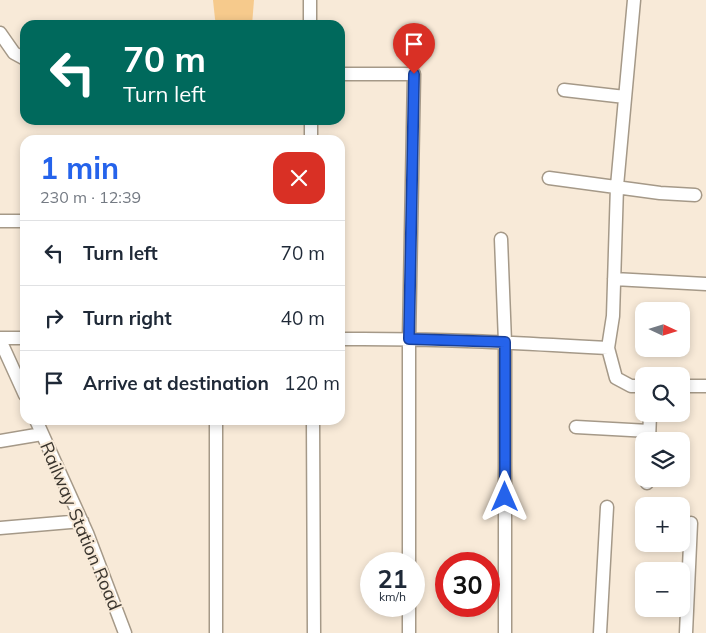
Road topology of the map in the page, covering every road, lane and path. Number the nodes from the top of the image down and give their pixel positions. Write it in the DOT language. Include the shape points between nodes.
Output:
graph roads {
  1 [pos="310,0"];
  2 [pos="634,0"];
  3 [pos="310,20"];
  4 [pos="0,33"];
  5 [pos="20,56"];
  6 [pos="345,74"];
  7 [pos="564,90"];
  8 [pos="625,98"];
  9 [pos="549,178"];
  10 [pos="617,186"];
  11 [pos="695,195"];
  12 [pos="0,221"];
  13 [pos="20,221"];
  14 [pos="501,239"];
  15 [pos="614,279"];
  16 [pos="706,284"];
  17 [pos="20,338"];
  18 [pos="0,339"];
  19 [pos="345,339"];
  20 [pos="409,339"];
  21 [pos="505,342"];
  22 [pos="608,348"];
  23 [pos="20,384"];
  24 [pos="635,386"];
  25 [pos="690,386"];
  26 [pos="706,386"];
  27 [pos="38,425"];
  28 [pos="216,425"];
  29 [pos="312,425"];
  30 [pos="576,427"];
  31 [pos="42,434"];
  32 [pos="635,434"];
  33 [pos="0,442"];
  34 [pos="607,507"];
  35 [pos="82,521"];
  36 [pos="691,523"];
  37 [pos="0,528"];
  38 [pos="409,552"];
  39 [pos="409,617"];
  40 [pos="125,633"];
  41 [pos="216,633"];
  42 [pos="314,633"];
  43 [pos="409,633"];
  44 [pos="505,633"];
  45 [pos="600,633"];
  46 [pos="686,633"];
  1 -- 3 [label="street"];
  2 -- 8 [label="street"];
  4 -- 5 [label="street"];
  6 -- 20 [label="street" via="414,74"];
  7 -- 8 [label="street"];
  8 -- 10 [label="street"];
  9 -- 10 [label="street"];
  10 -- 11 [label="street"];
  10 -- 15 [label="street"];
  12 -- 13 [label="street"];
  14 -- 21 [label="street"];
  15 -- 16 [label="street"];
  15 -- 22 [label="street"];
  17 -- 18 [label="street"];
  18 -- 23 [label="street"];
  19 -- 20 [label="street"];
  20 -- 21 [label="street"];
  20 -- 38 [label="street"];
  21 -- 22 [label="street"];
  21 -- 44 [label="street"];
  22 -- 24 [label="street" via="616,378"];
  25 -- 26 [label="street"];
  27 -- 31 [label="street, Railway Station Road"];
  28 -- 41 [label="street"];
  29 -- 42 [label="street"];
  30 -- 32 [label="street"];
  31 -- 33 [label="street"];
  31 -- 35 [label="street, Railway Station Road"];
  34 -- 45 [label="street"];
  35 -- 37 [label="street"];
  35 -- 40 [label="street, Railway Station Road"];
  36 -- 46 [label="street"];
  39 -- 43 [label="street"];
}
